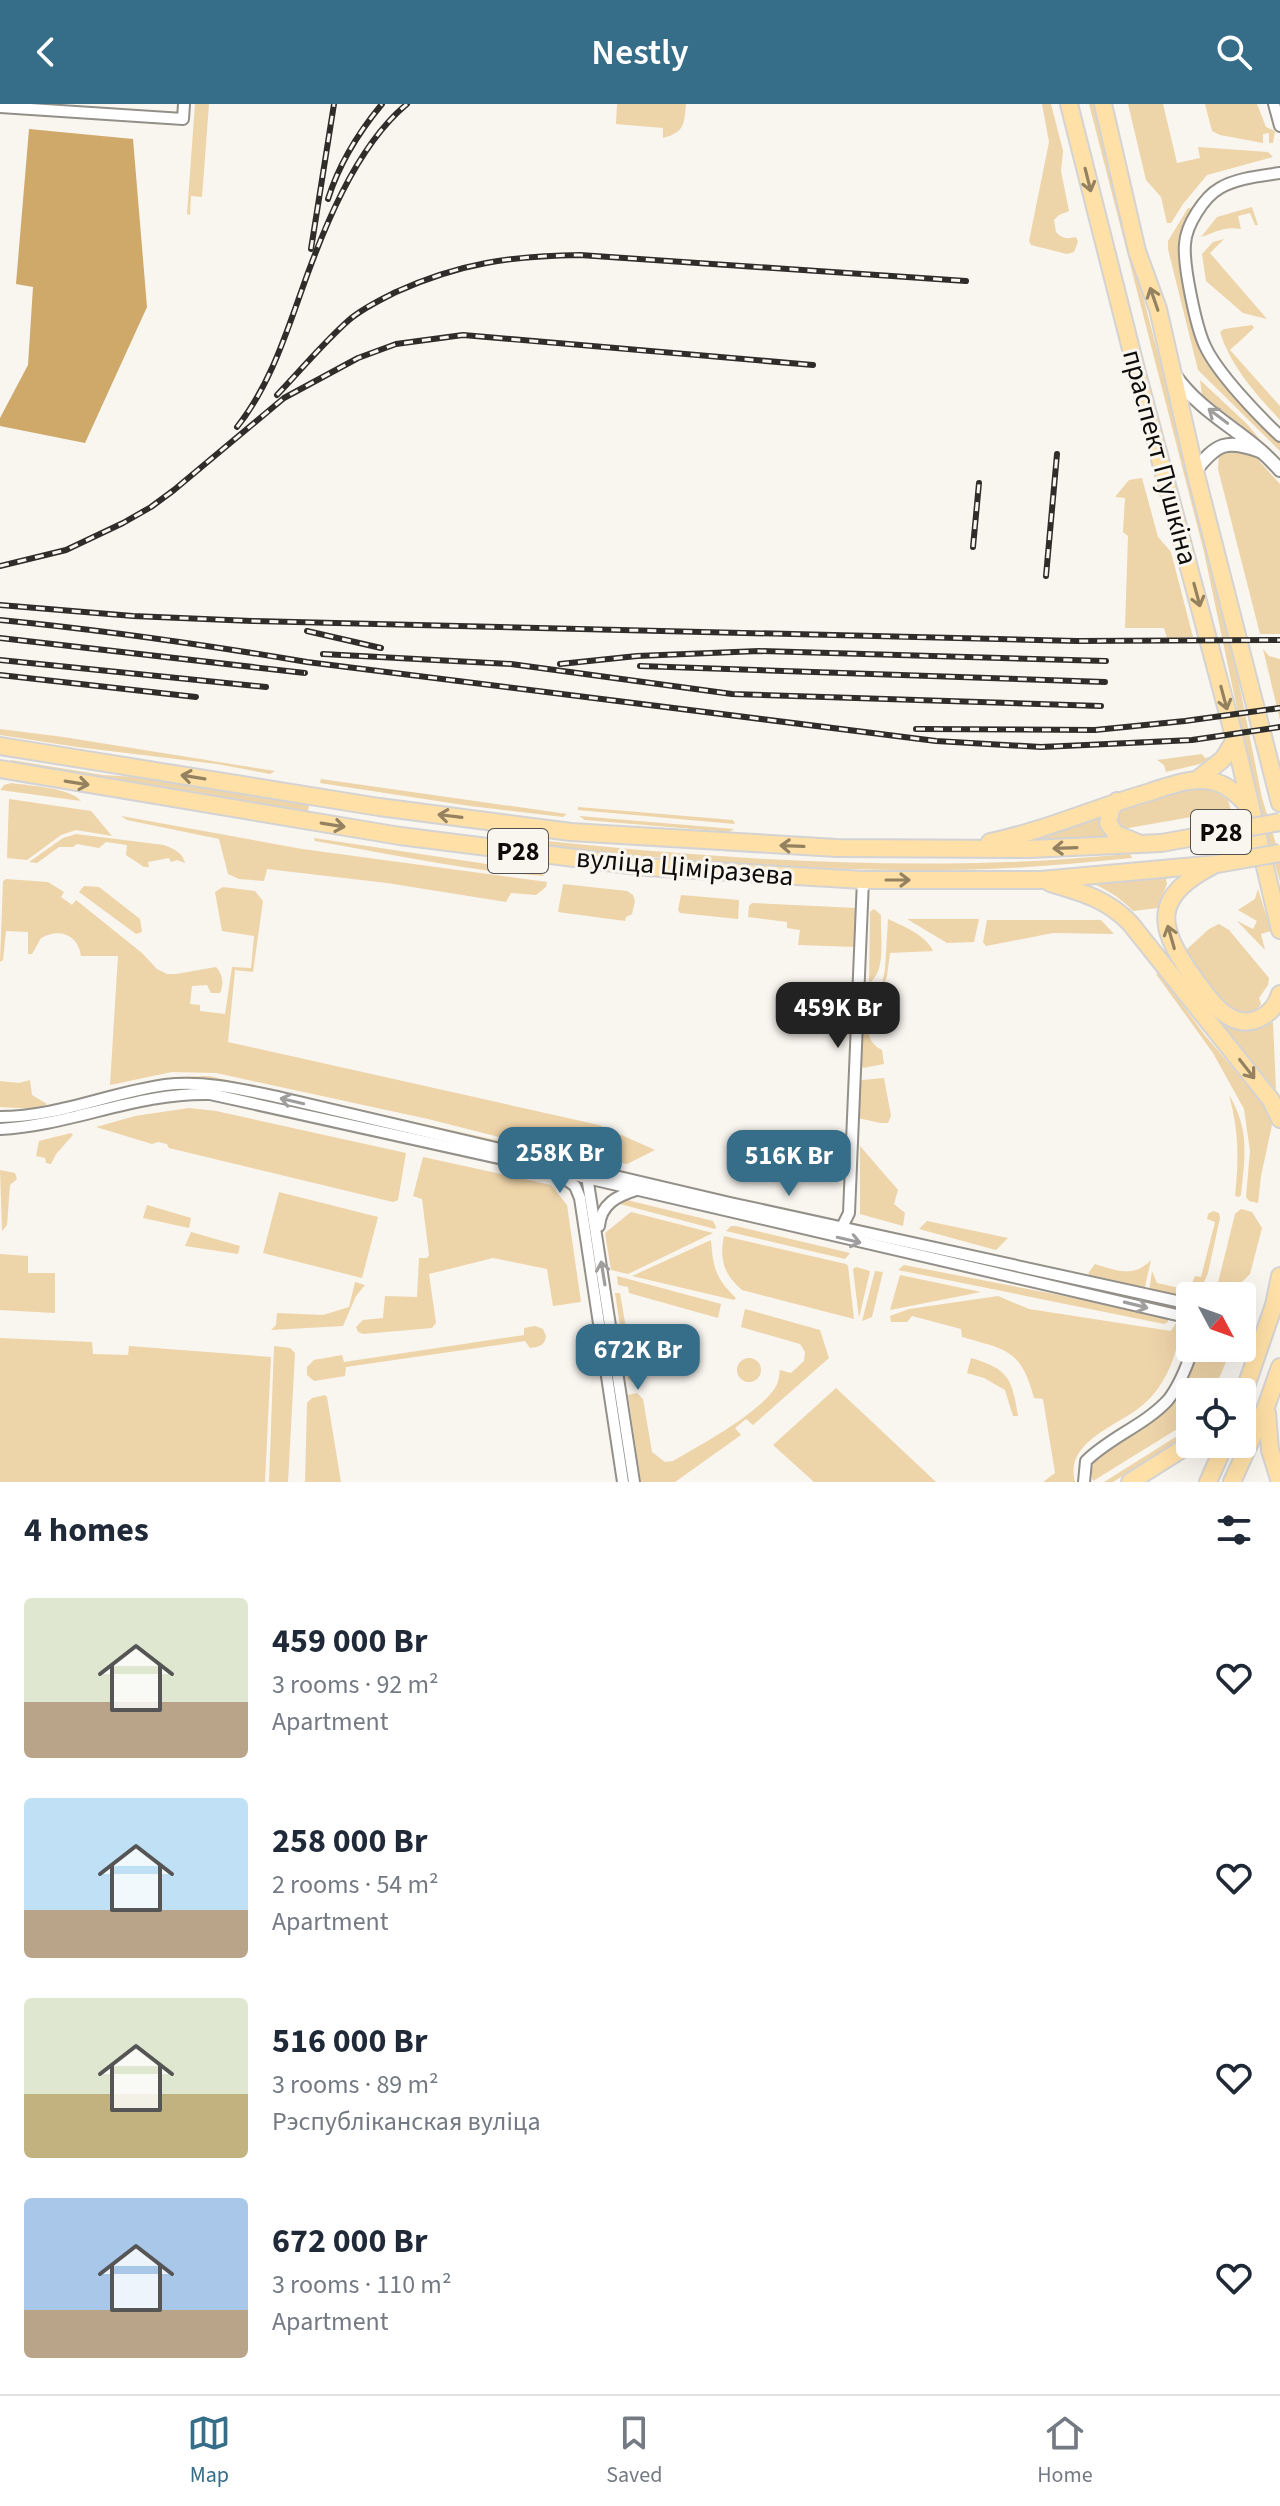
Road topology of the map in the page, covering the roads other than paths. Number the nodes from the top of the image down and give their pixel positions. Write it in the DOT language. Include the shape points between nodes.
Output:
graph roads {
  1 [pos="184,104"];
  2 [pos="1069,104"];
  3 [pos="1103,104"];
  4 [pos="1274,104"];
  5 [pos="0,107"];
  6 [pos="1280,126"];
  7 [pos="1280,173"];
  8 [pos="1174,374"];
  9 [pos="1280,436"];
  10 [pos="1267,454"];
  11 [pos="1280,470"];
  12 [pos="1195,471"];
  13 [pos="1235,740"];
  14 [pos="1265,740"];
  15 [pos="0,746"];
  16 [pos="1280,758"];
  17 [pos="0,769"];
  18 [pos="1198,779"];
  19 [pos="1117,801"];
  20 [pos="1280,803"];
  21 [pos="379,807"];
  22 [pos="405,810"];
  23 [pos="1253,810"];
  24 [pos="1280,822"];
  25 [pos="374,832"];
  26 [pos="400,836"];
  27 [pos="1143,845"];
  28 [pos="954,849"];
  29 [pos="1280,853"];
  30 [pos="1217,864"];
  31 [pos="863,880"];
  32 [pos="1041,880"];
  33 [pos="1280,930"];
  34 [pos="1280,994"];
  35 [pos="0,1117"];
  36 [pos="54,1118"];
  37 [pos="1280,1119"];
  38 [pos="32,1122"];
  39 [pos="0,1129"];
  40 [pos="544,1168"];
  41 [pos="585,1175"];
  42 [pos="638,1190"];
  43 [pos="579,1192"];
  44 [pos="842,1227"];
  45 [pos="598,1240"];
  46 [pos="1280,1276"];
  47 [pos="1083,1287"];
  48 [pos="1176,1302"];
  49 [pos="1176,1314"];
  50 [pos="1187,1362"];
  51 [pos="1280,1367"];
  52 [pos="1249,1378"];
  53 [pos="1266,1407"];
  54 [pos="1176,1453"];
  55 [pos="1219,1458"];
  56 [pos="1085,1479"];
  57 [pos="623,1482"];
  58 [pos="634,1482"];
  59 [pos="1130,1482"];
  60 [pos="1208,1482"];
  61 [pos="1232,1482"];
  62 [pos="1280,1482"];
  1 -- 5 [label="street" via="183,119"];
  2 -- 13 [label="main road, праспект Пушкіна, one-way"];
  8 -- 3 [label="main road, праспект Пушкіна, one-way" via="1137,251"];
  4 -- 6 [label="street"];
  7 -- 9 [label="street" via="1221,187 1205,201 1185,243 1205,345 1228,380"];
  10 -- 8 [label="street, one-way" via="1190,396"];
  8 -- 12 [label="main road, праспект Пушкіна"];
  10 -- 11 [label="street"];
  10 -- 12 [label="street" via="1228,444 1214,449"];
  12 -- 14 [label="main road, праспект Пушкіна"];
  13 -- 18 [label="main road" via="1223,759"];
  13 -- 23 [label="main road, праспект Пушкіна"];
  14 -- 16 [label="main road"];
  14 -- 20 [label="main road, праспект Пушкіна"];
  21 -- 15 [label="main road, вуліца Ціміразева / Р28, one-way"];
  17 -- 25 [label="main road, вуліца Ціміразева / Р28, one-way"];
  18 -- 19 [label="main road"];
  18 -- 23 [label="main road" via="1226,786"];
  19 -- 27 [label="main road" via="1108,823 1125,839"];
  19 -- 28 [label="main road" via="1009,838"];
  21 -- 22 [label="main road, вуліца Ціміразева / Р28"];
  21 -- 25 [label="main road"];
  22 -- 26 [label="main road"];
  28 -- 22 [label="main road, вуліца Ціміразева / Р28, one-way" via="789,846 602,834"];
  23 -- 33 [label="main road, праспект Пушкіна"];
  24 -- 27 [label="main road, вуліца Ціміразева / Р28, bridge"];
  25 -- 26 [label="main road, вуліца Ціміразева / Р28"];
  26 -- 31 [label="main road, вуліца Ціміразева / Р28" via="646,867"];
  27 -- 28 [label="main road, вуліца Ціміразева / Р28, one-way"];
  29 -- 30 [label="main road, вуліца Ціміразева / Р28, bridge"];
  30 -- 32 [label="main road, вуліца Ціміразева / Р28"];
  34 -- 30 [label="main road, one-way" via="1271,1011 1254,1021 1235,1020 1212,1002 1174,951 1167,918 1172,899 1189,878"];
  31 -- 32 [label="main road, вуліца Ціміразева / Р28, one-way"];
  31 -- 44 [label="street" via="849,1213"];
  32 -- 37 [label="main road, one-way" via="1118,911 1271,1100"];
  35 -- 38 [label="street"];
  36 -- 38 [label="street"];
  36 -- 40 [label="street" via="157,1096 210,1094"];
  41 -- 36 [label="street, one-way" via="217,1085 166,1085"];
  38 -- 39 [label="street"];
  40 -- 41 [label="street"];
  40 -- 43 [label="street" via="570,1180"];
  41 -- 42 [label="street"];
  41 -- 43 [label="street"];
  41 -- 44 [label="street"];
  41 -- 45 [label="street"];
  42 -- 45 [label="street" via="613,1199 604,1209"];
  42 -- 47 [label="street, one-way" via="856,1242"];
  43 -- 57 [label="street"];
  44 -- 47 [label="street"];
  58 -- 45 [label="street, one-way"];
  46 -- 52 [label="main road"];
  47 -- 48 [label="street"];
  47 -- 49 [label="street, one-way"];
  50 -- 56 [label="street" via="1167,1400 1086,1461"];
  51 -- 53 [label="main road"];
  53 -- 61 [label="main road"];
  53 -- 62 [label="main road"];
  54 -- 59 [label="main road"];
  55 -- 60 [label="main road"];
}
